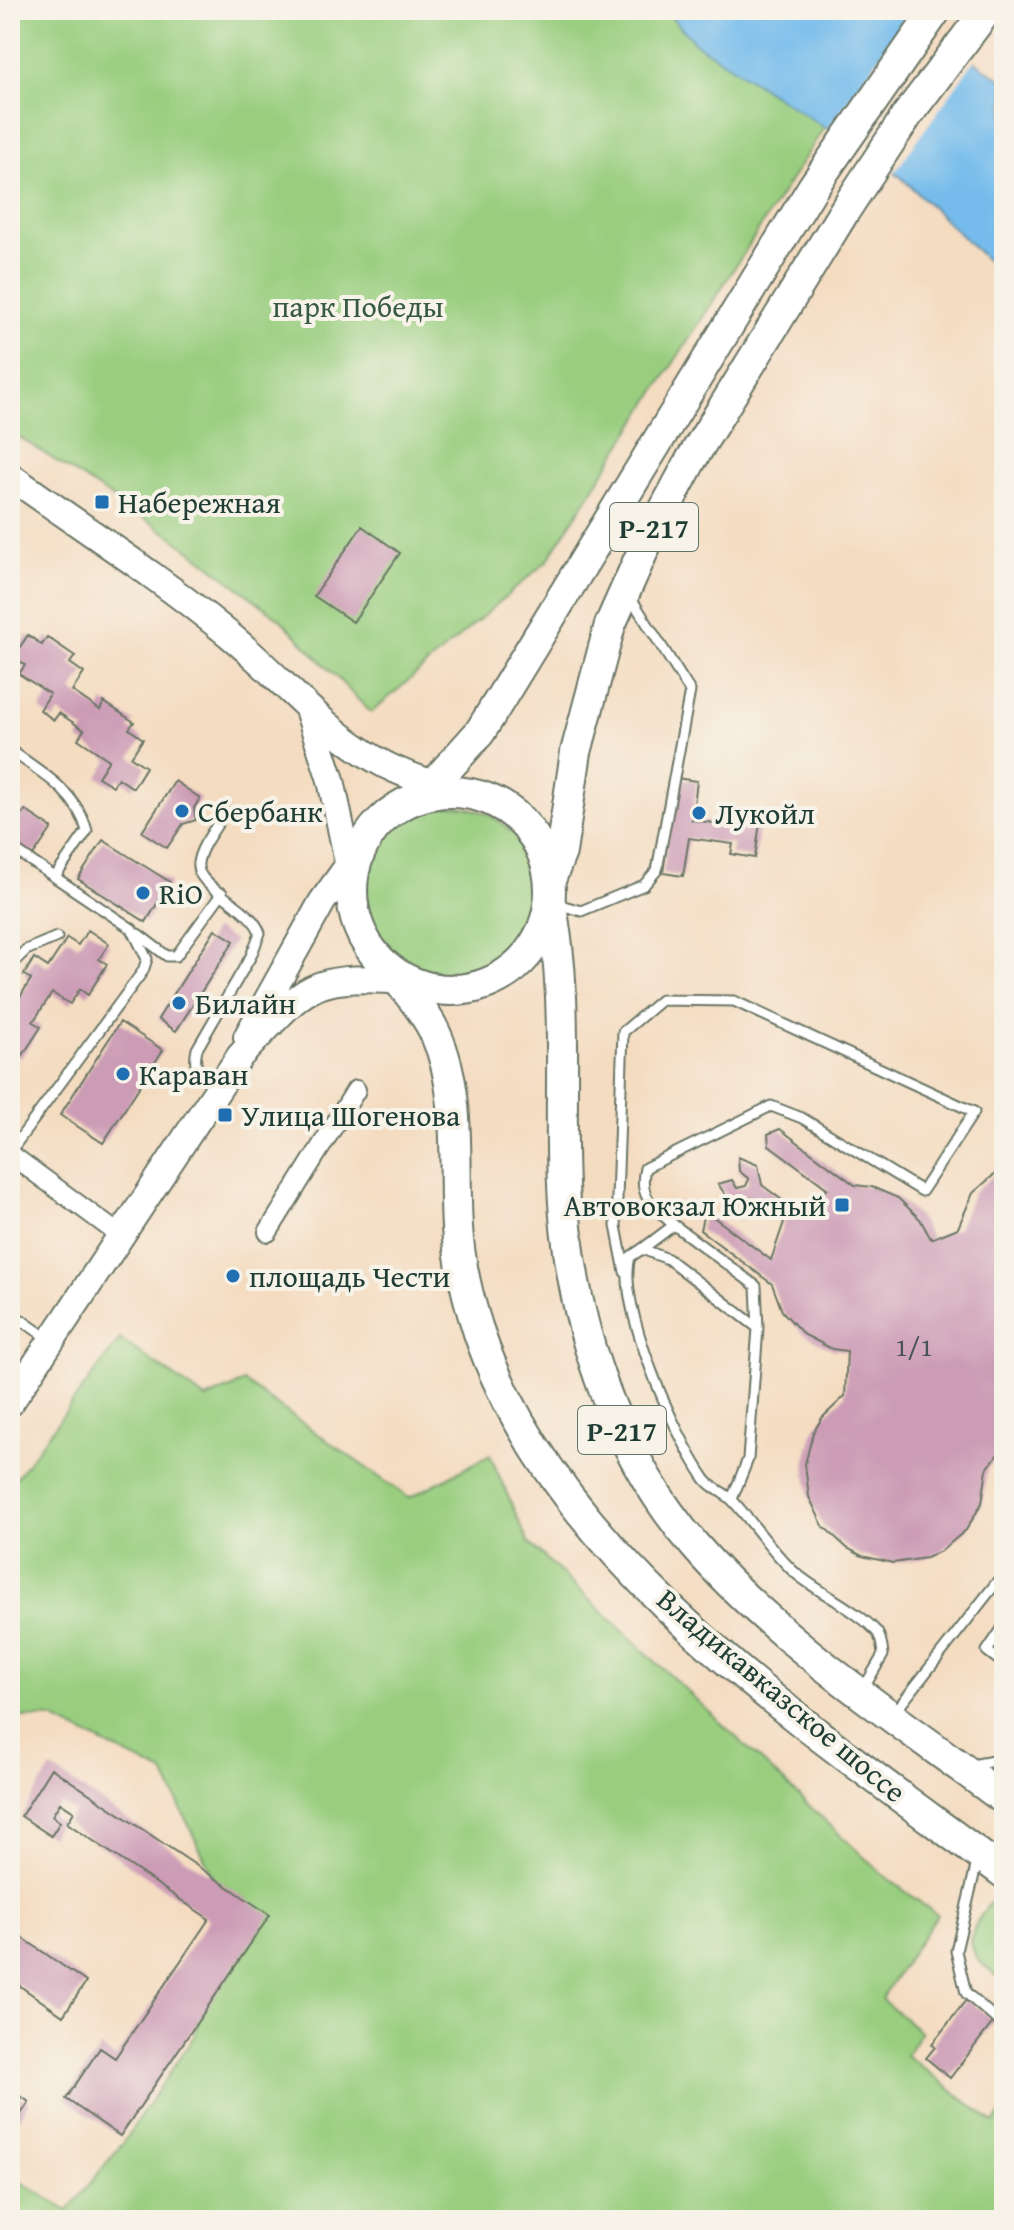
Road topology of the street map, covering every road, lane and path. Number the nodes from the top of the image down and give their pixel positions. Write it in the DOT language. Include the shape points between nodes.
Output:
graph roads {
  1 [pos="936,10"];
  2 [pos="987,10"];
  3 [pos="10,476"];
  4 [pos="625,587"];
  5 [pos="308,709"];
  6 [pos="10,750"];
  7 [pos="439,791"];
  8 [pos="225,812"];
  9 [pos="10,847"];
  10 [pos="354,864"];
  11 [pos="55,877"];
  12 [pos="550,891"];
  13 [pos="222,893"];
  14 [pos="132,929"];
  15 [pos="57,937"];
  16 [pos="10,966"];
  17 [pos="399,978"];
  18 [pos="240,1056"];
  19 [pos="219,1088"];
  20 [pos="352,1088"];
  21 [pos="10,1153"];
  22 [pos="674,1225"];
  23 [pos="264,1229"];
  24 [pos="121,1236"];
  25 [pos="642,1249"];
  26 [pos="625,1272"];
  27 [pos="10,1312"];
  28 [pos="758,1328"];
  29 [pos="52,1341"];
  30 [pos="10,1403"];
  31 [pos="732,1499"];
  32 [pos="1004,1573"];
  33 [pos="1004,1626"];
  34 [pos="1004,1664"];
  35 [pos="861,1692"];
  36 [pos="892,1716"];
  37 [pos="1004,1759"];
  38 [pos="960,1767"];
  39 [pos="1004,1799"];
  40 [pos="996,1864"];
  41 [pos="1004,2026"];
  1 -- 7 [label="main road, Р-217" via="813,187"];
  2 -- 4 [label="main road, Р-217" via="908,114 845,210 691,460"];
  3 -- 5 [label="street" via="226,632"];
  4 -- 12 [label="main road, Р-217" via="582,724"];
  4 -- 12 [label="lane" via="690,691 657,870 644,885 581,911"];
  5 -- 7 [label="street" via="380,762"];
  5 -- 10 [label="street"];
  6 -- 11 [label="lane" via="82,810 87,831"];
  7 -- 10 [label="main road, Р-217" via="381,820"];
  7 -- 12 [label="main road, Р-217" via="481,797 520,820 539,848"];
  8 -- 13 [label="lane" via="197,865 200,876"];
  9 -- 11 [label="lane"];
  10 -- 17 [label="main road, Р-217" via="352,902 364,941"];
  10 -- 18 [label="street" via="322,902 253,1022"];
  11 -- 14 [label="lane"];
  12 -- 17 [label="main road, Р-217" via="544,928 511,971 461,991 434,990"];
  12 -- 35 [label="main road, Владикавказское шоссе / Р-217" via="559,944 566,1223 576,1295 598,1371 644,1474 696,1548"];
  13 -- 14 [label="lane" via="176,956 167,956"];
  13 -- 19 [label="lane" via="250,916 260,933 195,1057 200,1076"];
  14 -- 21 [label="lane" via="147,959 143,971"];
  15 -- 16 [label="lane" via="26,950"];
  17 -- 18 [label="street" via="337,979 308,988"];
  17 -- 40 [label="main road, Владикавказское шоссе / Р-217" via="433,1029 446,1062 457,1229 467,1293 488,1355 527,1434 565,1491 687,1623 772,1696"];
  18 -- 19 [label="street"];
  19 -- 24 [label="street"];
  20 -- 23 [label="street"];
  21 -- 24 [label="street"];
  22 -- 25 [label="lane"];
  22 -- 26 [label="lane" via="646,1199 641,1182 645,1168 771,1106 802,1118 922,1191 974,1112 734,1001 661,1000 623,1032 616,1226"];
  22 -- 28 [label="lane" via="756,1286"];
  24 -- 29 [label="street"];
  25 -- 26 [label="lane" via="630,1257"];
  25 -- 28 [label="lane" via="668,1259"];
  26 -- 31 [label="lane" via="645,1352 675,1422 707,1482"];
  27 -- 29 [label="lane"];
  28 -- 31 [label="lane" via="748,1459"];
  29 -- 30 [label="street"];
  31 -- 35 [label="lane" via="796,1573 876,1631 883,1655"];
  32 -- 36 [label="lane"];
  33 -- 34 [label="lane" via="987,1651"];
  35 -- 36 [label="main road, Владикавказское шоссе / Р-217"];
  36 -- 38 [label="main road, Владикавказское шоссе / Р-217"];
  37 -- 38 [label="lane"];
  38 -- 39 [label="main road, Владикавказское шоссе / Р-217"];
  40 -- 41 [label="lane" via="956,1951 966,1993"];
}
